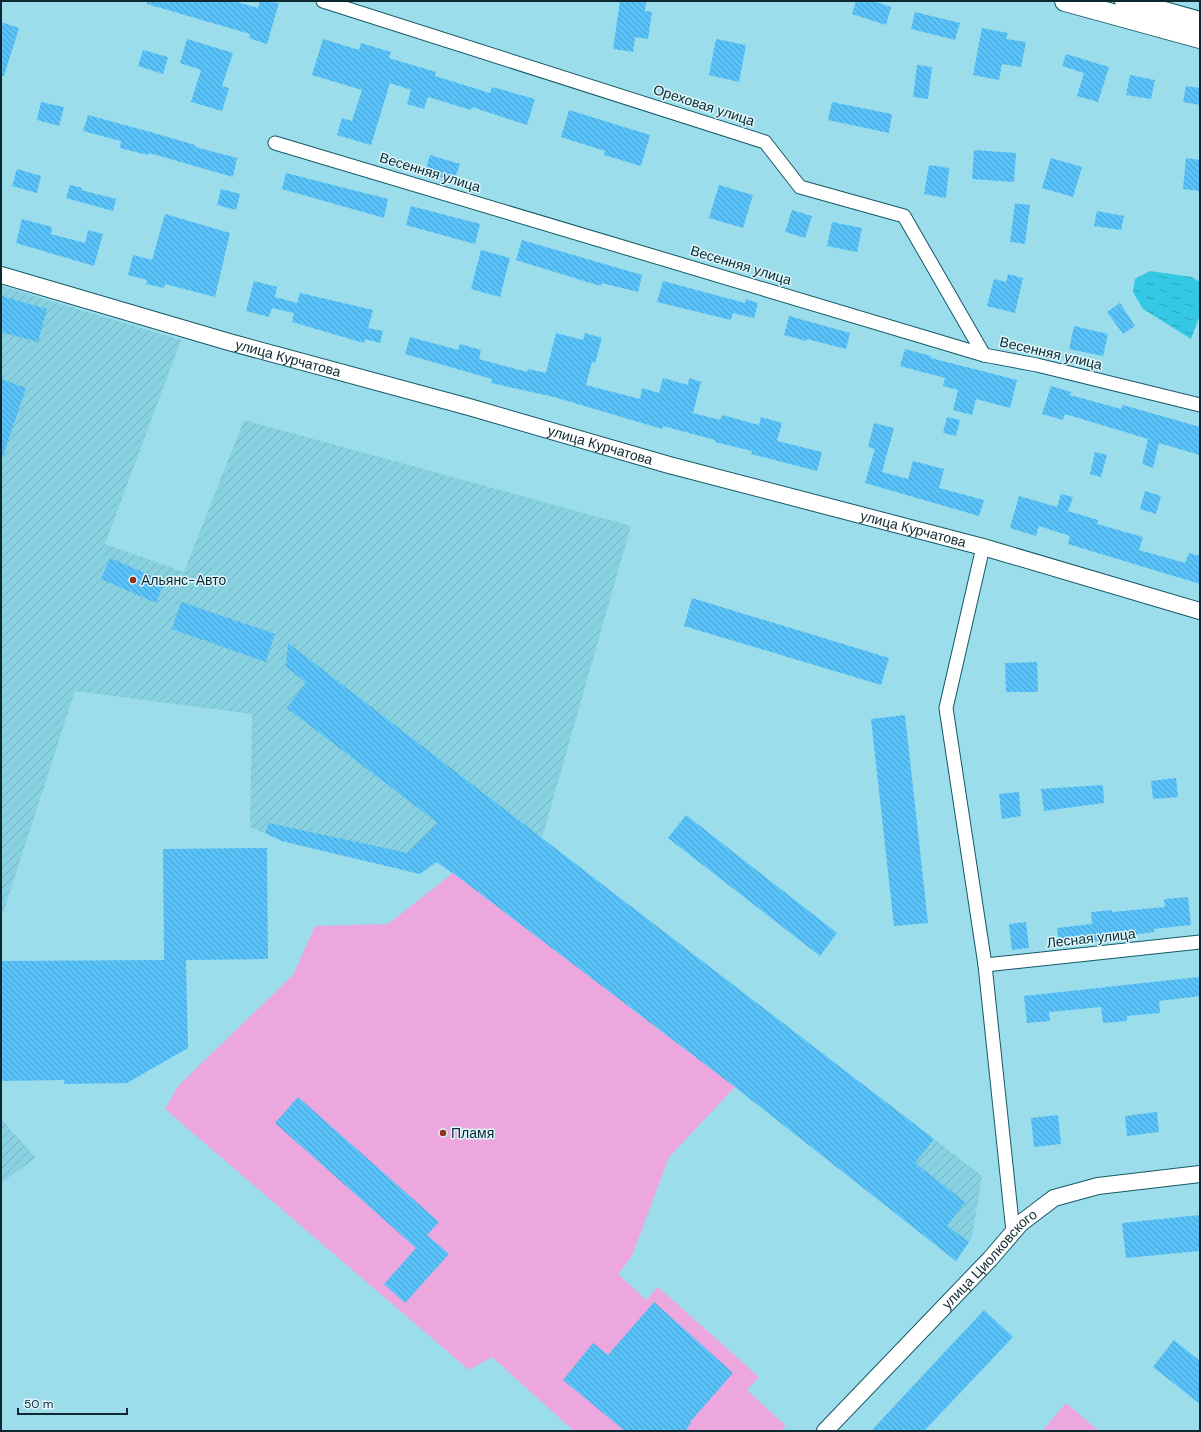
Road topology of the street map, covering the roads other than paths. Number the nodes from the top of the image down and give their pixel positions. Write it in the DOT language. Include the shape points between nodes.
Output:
graph roads {
  1 [pos="323,1"];
  2 [pos="1065,1"];
  3 [pos="1125,1"];
  4 [pos="1200,22"];
  5 [pos="1200,38"];
  6 [pos="275,142"];
  7 [pos="1,275"];
  8 [pos="984,355"];
  9 [pos="1200,405"];
  10 [pos="983,547"];
  11 [pos="1200,611"];
  12 [pos="1200,942"];
  13 [pos="986,965"];
  14 [pos="1200,1174"];
  15 [pos="1013,1232"];
  16 [pos="825,1431"];
  1 -- 8 [label="street, Ореховая улица" via="764,142 800,187 904,216"];
  2 -- 5 [label="main road"];
  3 -- 4 [label="main road"];
  6 -- 8 [label="street, Весенняя улица"];
  7 -- 10 [label="street, улица Курчатова" via="228,342 469,407 669,465"];
  8 -- 9 [label="street, Весенняя улица" via="1037,365"];
  10 -- 11 [label="street, улица Курчатова"];
  10 -- 13 [label="street" via="946,708"];
  12 -- 13 [label="street, Лесная улица"];
  13 -- 15 [label="street"];
  14 -- 15 [label="street, улица Циолковского" via="1098,1186 1054,1198"];
  15 -- 16 [label="street, улица Циолковского"];
}
